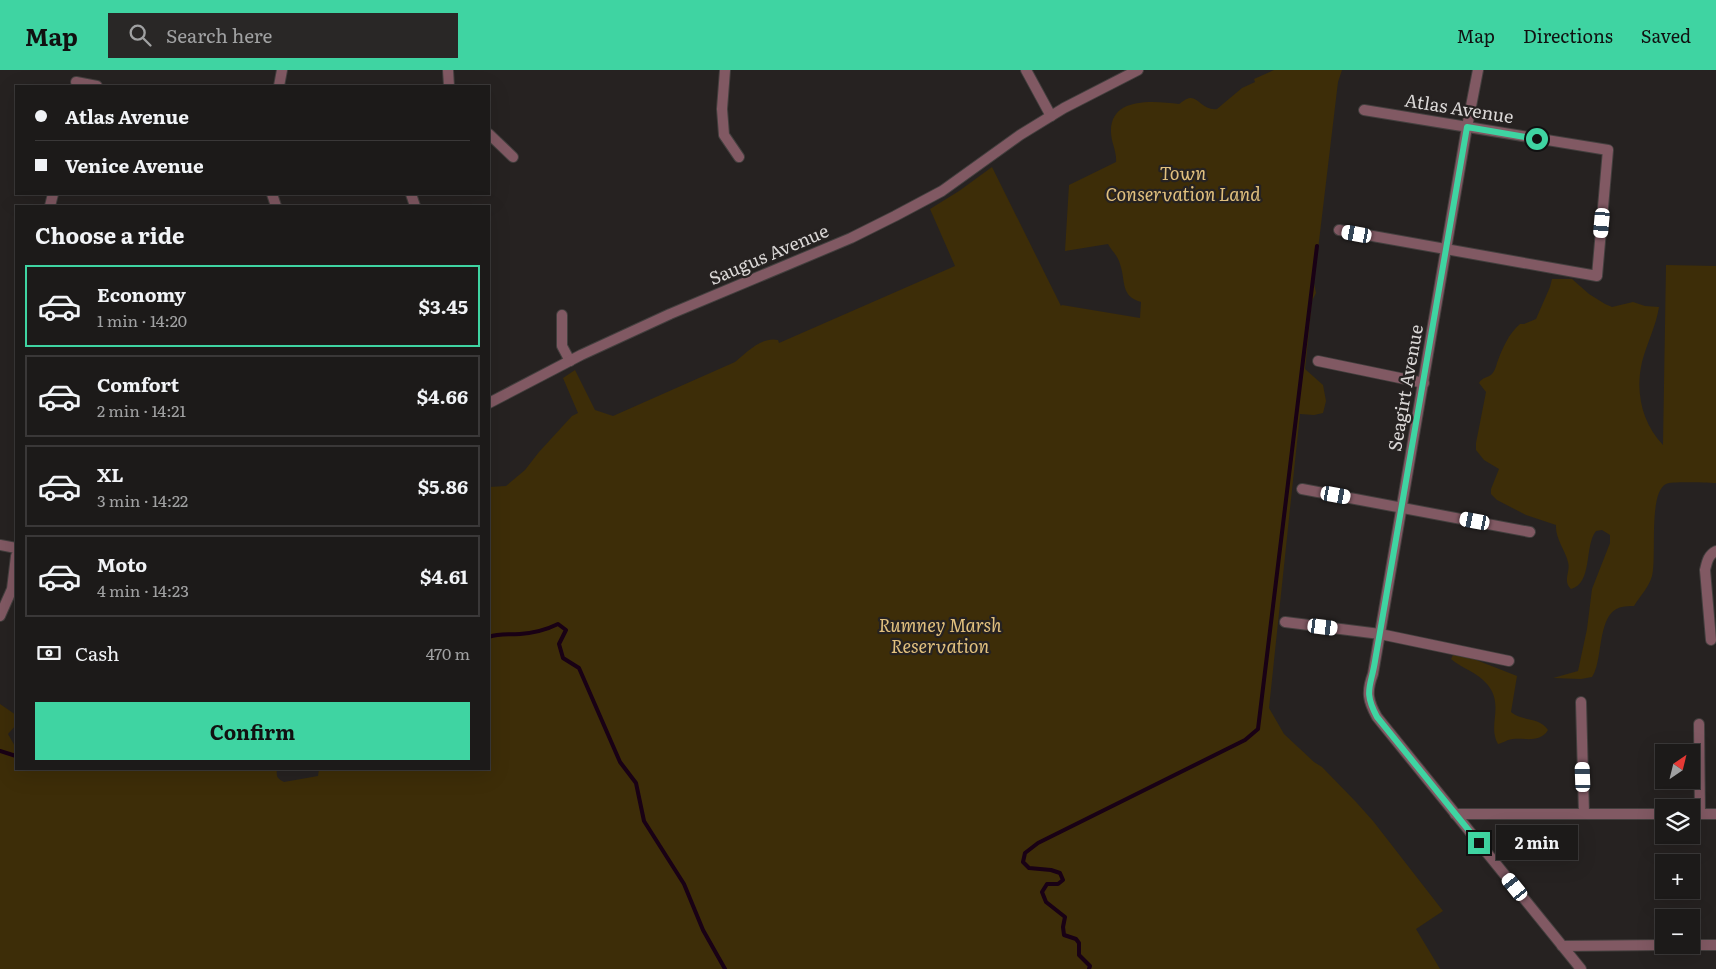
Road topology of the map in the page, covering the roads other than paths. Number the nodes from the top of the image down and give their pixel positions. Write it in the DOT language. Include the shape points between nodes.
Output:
graph roads {
  1 [pos="76,70"];
  2 [pos="282,70"];
  3 [pos="448,70"];
  4 [pos="725,70"];
  5 [pos="1026,70"];
  6 [pos="1138,70"];
  7 [pos="1478,70"];
  8 [pos="74,84"];
  9 [pos="279,85"];
  10 [pos="449,85"];
  11 [pos="1364,110"];
  12 [pos="1051,116"];
  13 [pos="1467,127"];
  14 [pos="490,135"];
  15 [pos="513,157"];
  16 [pos="739,157"];
  17 [pos="1340,230"];
  18 [pos="1446,250"];
  19 [pos="562,315"];
  20 [pos="570,361"];
  21 [pos="1318,361"];
  22 [pos="1424,383"];
  23 [pos="490,402"];
  24 [pos="1302,489"];
  25 [pos="1402,507"];
  26 [pos="1530,532"];
  27 [pos="0,545"];
  28 [pos="15,548"];
  29 [pos="1716,551"];
  30 [pos="15,564"];
  31 [pos="0,616"];
  32 [pos="1285,622"];
  33 [pos="1380,634"];
  34 [pos="1711,640"];
  35 [pos="1509,661"];
  36 [pos="1582,702"];
  37 [pos="1699,724"];
  38 [pos="1696,799"];
  39 [pos="1455,814"];
  40 [pos="1584,814"];
  41 [pos="1655,814"];
  42 [pos="1700,814"];
  43 [pos="1716,814"];
  44 [pos="1716,944"];
  45 [pos="1655,945"];
  46 [pos="1700,945"];
  47 [pos="1562,946"];
  48 [pos="1581,969"];
  1 -- 8 [label="street"];
  2 -- 9 [label="street"];
  3 -- 10 [label="street"];
  4 -- 16 [label="street" via="724,135"];
  5 -- 12 [label="street"];
  6 -- 12 [label="street, Saugus Avenue"];
  7 -- 13 [label="street, Seagirt Avenue"];
  11 -- 13 [label="street, Atlas Avenue"];
  12 -- 20 [label="street, Saugus Avenue" via="942,191 895,216"];
  13 -- 18 [label="street, Seagirt Avenue"];
  13 -- 18 [label="street, Atlas Avenue" via="1608,151 1597,276"];
  14 -- 15 [label="street"];
  17 -- 18 [label="street"];
  18 -- 22 [label="street, Seagirt Avenue"];
  19 -- 20 [label="street" via="562,346"];
  20 -- 23 [label="street, Saugus Avenue"];
  21 -- 22 [label="street"];
  22 -- 25 [label="street, Seagirt Avenue"];
  24 -- 25 [label="street"];
  25 -- 26 [label="street"];
  25 -- 33 [label="street, Seagirt Avenue"];
  27 -- 28 [label="street"];
  29 -- 34 [label="street" via="1707,560 1705,570"];
  30 -- 31 [label="street" via="12,589"];
  32 -- 33 [label="street"];
  33 -- 35 [label="street"];
  33 -- 39 [label="street, Seagirt Avenue" via="1368,688 1370,705"];
  36 -- 40 [label="street"];
  37 -- 38 [label="street"];
  39 -- 40 [label="street"];
  39 -- 47 [label="street"];
  40 -- 41 [label="street"];
  42 -- 43 [label="street"];
  44 -- 46 [label="street"];
  45 -- 47 [label="street"];
  47 -- 48 [label="street"];
}
